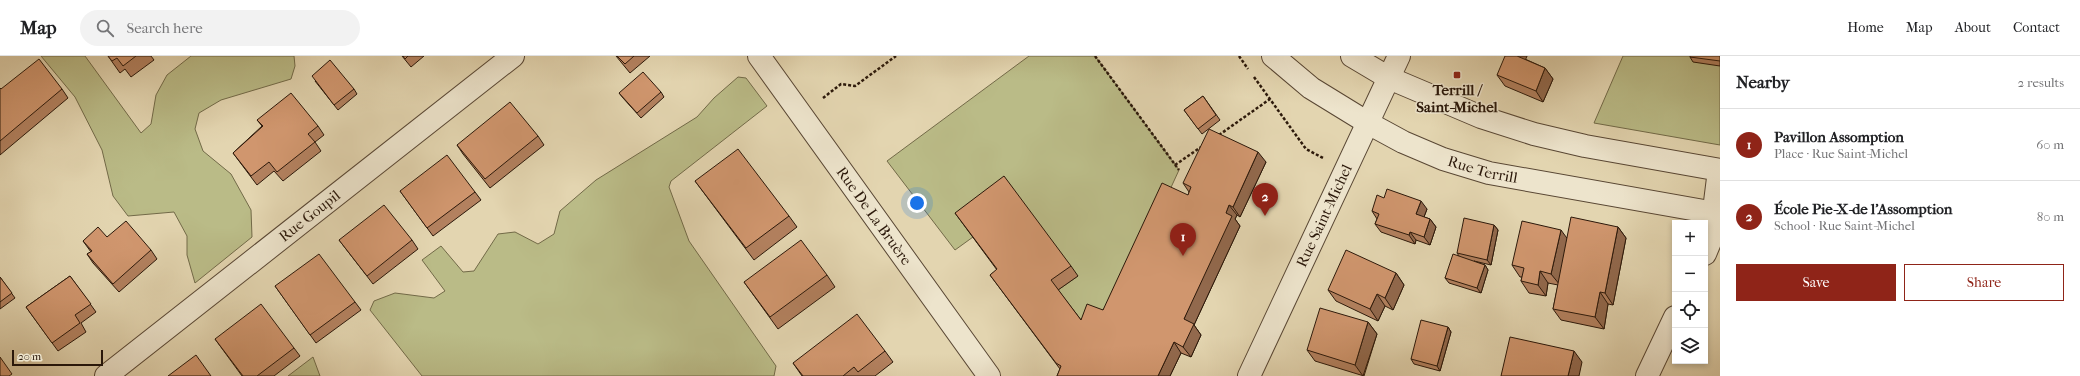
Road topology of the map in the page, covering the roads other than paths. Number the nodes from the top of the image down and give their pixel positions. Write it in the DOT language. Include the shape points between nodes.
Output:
graph roads {
  1 [pos="513,56"];
  2 [pos="759,56"];
  3 [pos="1273,56"];
  4 [pos="1352,56"];
  5 [pos="1399,56"];
  6 [pos="1389,78"];
  7 [pos="1368,123"];
  8 [pos="1720,170"];
  9 [pos="1717,213"];
  10 [pos="1708,247"];
  11 [pos="1672,323"];
  12 [pos="106,376"];
  13 [pos="989,376"];
  14 [pos="1249,376"];
  15 [pos="1647,376"];
  1 -- 12 [label="street, Rue Goupil"];
  2 -- 13 [label="street, Rue De La Bruère"];
  3 -- 7 [label="street, Rue Terrill" via="1311,88"];
  4 -- 6 [label="street"];
  5 -- 6 [label="street, Rue Saint-Michel"];
  6 -- 7 [label="street, Rue Saint-Michel"];
  6 -- 8 [label="street" via="1481,117 1534,134 1585,146"];
  7 -- 9 [label="street, Rue Terrill" via="1443,159 1489,173"];
  7 -- 14 [label="street, Rue Saint-Michel"];
  8 -- 9 [label="street"];
  9 -- 10 [label="street"];
  11 -- 15 [label="street"];
}
